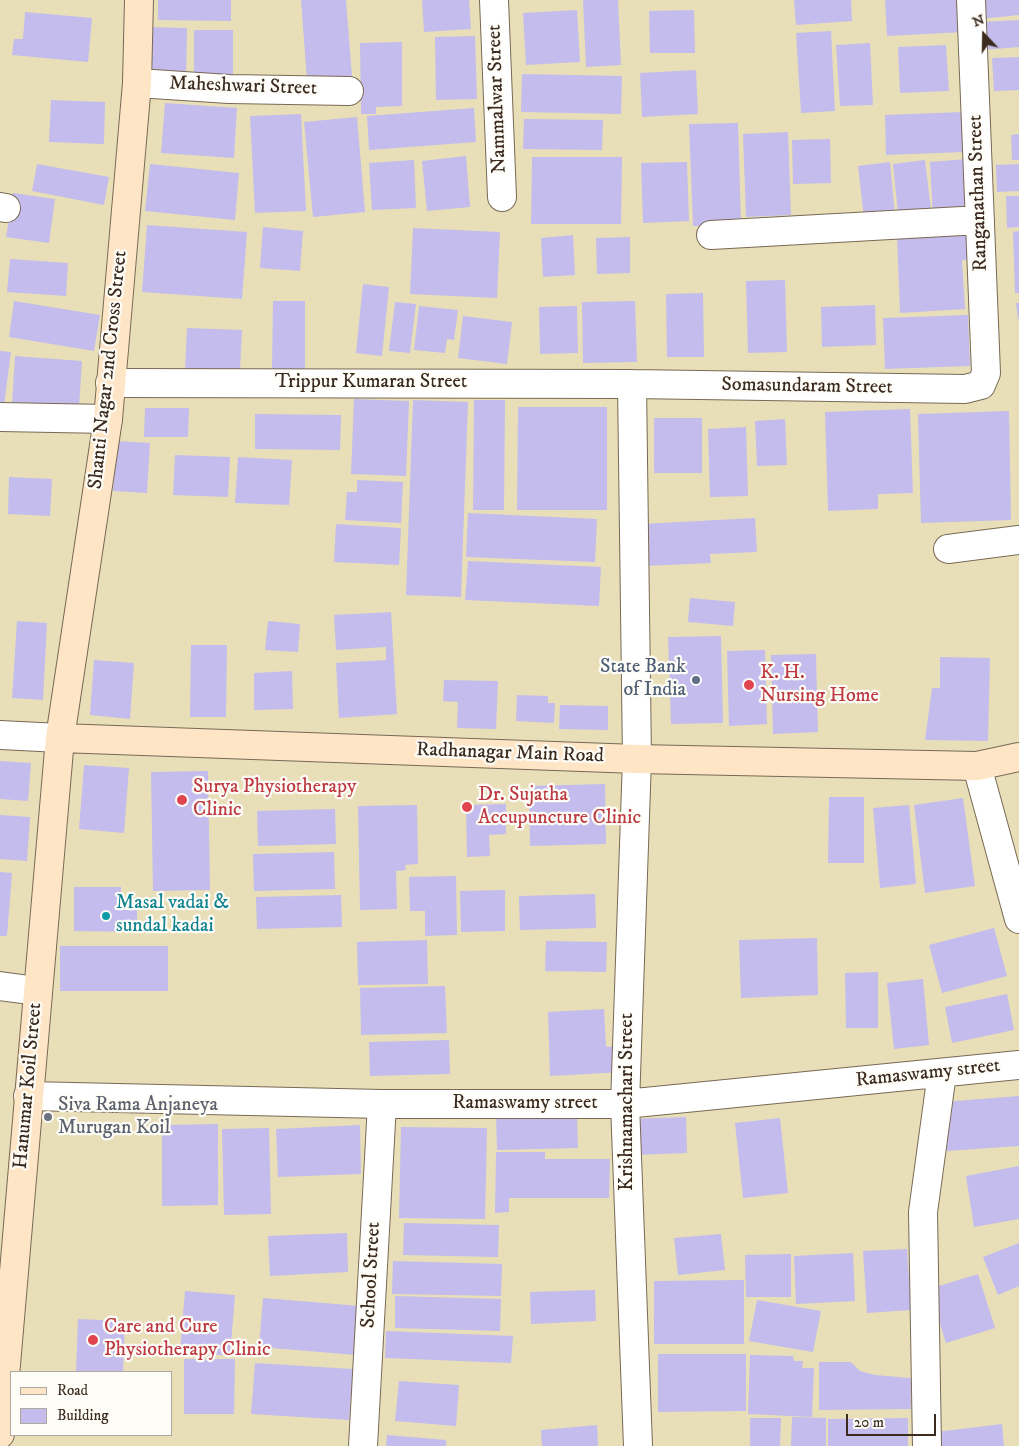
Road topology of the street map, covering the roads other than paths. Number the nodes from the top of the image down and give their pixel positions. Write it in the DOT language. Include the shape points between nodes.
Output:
graph roads {
  1 [pos="139,0"];
  2 [pos="494,0"];
  3 [pos="970,0"];
  4 [pos="137,83"];
  5 [pos="349,91"];
  6 [pos="502,197"];
  7 [pos="980,220"];
  8 [pos="711,235"];
  9 [pos="110,383"];
  10 [pos="632,384"];
  11 [pos="981,385"];
  12 [pos="0,417"];
  13 [pos="108,419"];
  14 [pos="1019,540"];
  15 [pos="948,549"];
  16 [pos="0,735"];
  17 [pos="60,738"];
  18 [pos="1019,757"];
  19 [pos="637,759"];
  20 [pos="977,766"];
  21 [pos="1019,919"];
  22 [pos="0,986"];
  23 [pos="38,991"];
  24 [pos="1019,1065"];
  25 [pos="942,1073"];
  26 [pos="28,1096"];
  27 [pos="382,1104"];
  28 [pos="625,1104"];
  29 [pos="0,1424"];
  30 [pos="363,1446"];
  31 [pos="638,1446"];
  32 [pos="927,1446"];
  1 -- 4 [label="street, Shanti Nagar 2nd Cross Street"];
  2 -- 6 [label="street, Nammalwar Street"];
  3 -- 7 [label="street, Ranganathan Street"];
  4 -- 5 [label="street, Maheshwari Street" via="229,89"];
  4 -- 9 [label="street, Shanti Nagar 2nd Cross Street"];
  7 -- 8 [label="street"];
  7 -- 11 [label="street, Ranganathan Street" via="986,373"];
  9 -- 10 [label="street, Trippur Kumaran Street"];
  9 -- 13 [label="street, Shanti Nagar 2nd Cross Street"];
  10 -- 11 [label="street, Somasundaram Street" via="965,389"];
  10 -- 19 [label="street, Krishnamachari Street"];
  12 -- 13 [label="street"];
  13 -- 17 [label="street, Shanti Nagar 2nd Cross Street"];
  14 -- 15 [label="street"];
  16 -- 17 [label="street, Radhanagar Main Road"];
  17 -- 19 [label="street, Radhanagar Main Road"];
  17 -- 23 [label="street, Hanumar Koil Street"];
  18 -- 20 [label="street, Radhanagar Main Road"];
  19 -- 20 [label="street, Radhanagar Main Road"];
  19 -- 28 [label="street, Krishnamachari Street"];
  20 -- 21 [label="street"];
  22 -- 23 [label="street"];
  23 -- 26 [label="street, Hanumar Koil Street"];
  24 -- 25 [label="street, Ramaswamy street"];
  25 -- 28 [label="street, Ramaswamy street"];
  25 -- 32 [label="street" via="923,1212"];
  26 -- 27 [label="street, Ramaswamy street"];
  26 -- 29 [label="street, Hanumar Koil Street"];
  27 -- 28 [label="street, Ramaswamy street"];
  27 -- 30 [label="street, School Street"];
  28 -- 31 [label="street, Krishnamachari Street"];
}
